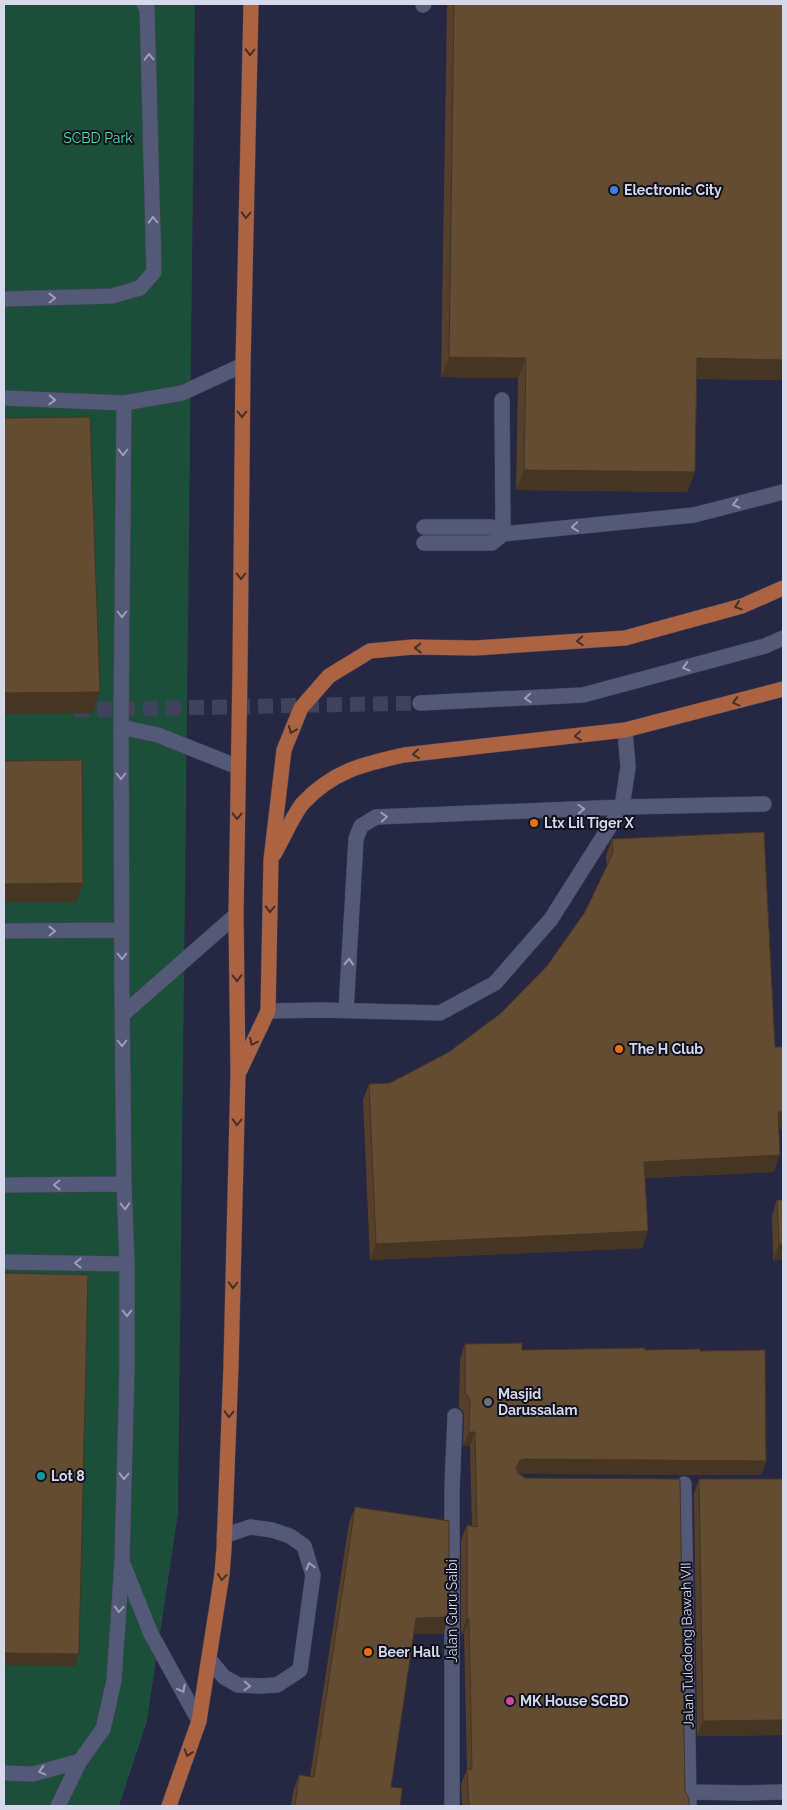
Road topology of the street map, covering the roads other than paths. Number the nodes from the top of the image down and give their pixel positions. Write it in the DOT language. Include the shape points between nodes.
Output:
graph roads {
  1 [pos="144,4"];
  2 [pos="251,4"];
  3 [pos="4,299"];
  4 [pos="243,365"];
  5 [pos="4,398"];
  6 [pos="502,400"];
  7 [pos="124,403"];
  8 [pos="783,492"];
  9 [pos="424,527"];
  10 [pos="503,534"];
  11 [pos="424,543"];
  12 [pos="783,588"];
  13 [pos="783,638"];
  14 [pos="783,689"];
  15 [pos="420,703"];
  16 [pos="121,728"];
  17 [pos="625,730"];
  18 [pos="238,767"];
  19 [pos="764,804"];
  20 [pos="622,807"];
  21 [pos="271,860"];
  22 [pos="236,915"];
  23 [pos="122,930"];
  24 [pos="4,931"];
  25 [pos="268,1011"];
  26 [pos="346,1011"];
  27 [pos="122,1015"];
  28 [pos="238,1073"];
  29 [pos="124,1184"];
  30 [pos="4,1185"];
  31 [pos="4,1262"];
  32 [pos="127,1264"];
  33 [pos="455,1416"];
  34 [pos="665,1484"];
  35 [pos="224,1536"];
  36 [pos="122,1560"];
  37 [pos="209,1659"];
  38 [pos="199,1721"];
  39 [pos="80,1761"];
  40 [pos="4,1773"];
  41 [pos="783,1792"];
  42 [pos="690,1799"];
  43 [pos="746,1800"];
  44 [pos="58,1806"];
  45 [pos="169,1806"];
  46 [pos="452,1806"];
  3 -- 1 [label="street, one-way" via="112,296 140,288 154,272 147,7"];
  2 -- 4 [label="main road, one-way"];
  4 -- 7 [label="street" via="182,393"];
  4 -- 18 [label="main road, one-way"];
  5 -- 7 [label="street, one-way"];
  6 -- 10 [label="street"];
  7 -- 16 [label="street, one-way"];
  8 -- 10 [label="street, one-way" via="694,515"];
  9 -- 10 [label="street" via="491,527"];
  10 -- 11 [label="street" via="492,543"];
  12 -- 21 [label="main road, one-way" via="742,606 625,638 370,651 329,676 301,708 284,750"];
  13 -- 15 [label="street, one-way" via="765,646 583,695"];
  14 -- 17 [label="main road, one-way"];
  16 -- 18 [label="street" via="158,735"];
  16 -- 23 [label="street, one-way"];
  17 -- 20 [label="street" via="628,767"];
  17 -- 21 [label="main road, one-way" via="404,755 346,771 302,804"];
  18 -- 22 [label="main road, one-way"];
  19 -- 20 [label="street"];
  20 -- 26 [label="street" via="551,919 495,983 440,1013"];
  26 -- 20 [label="street, one-way" via="356,839 361,826 376,817"];
  21 -- 25 [label="main road, one-way"];
  22 -- 27 [label="street"];
  22 -- 28 [label="main road, one-way"];
  24 -- 23 [label="street, one-way"];
  23 -- 27 [label="street, one-way"];
  25 -- 26 [label="street"];
  25 -- 28 [label="main road, one-way"];
  27 -- 29 [label="street, one-way"];
  28 -- 35 [label="main road, one-way"];
  29 -- 30 [label="street, one-way"];
  29 -- 32 [label="street, one-way"];
  32 -- 31 [label="street, one-way"];
  32 -- 36 [label="street, one-way"];
  33 -- 46 [label="street, Jalan Guru Saibi"];
  34 -- 42 [label="street, Jalan Tulodong Bawah VII" via="689,1484"];
  35 -- 37 [label="main road, one-way" via="222,1574"];
  37 -- 35 [label="street, one-way" via="224,1677 238,1685 277,1685 300,1670 313,1575 304,1546 290,1536 250,1527"];
  36 -- 38 [label="street, one-way" via="151,1634"];
  36 -- 39 [label="street, one-way" via="114,1681 103,1729"];
  37 -- 38 [label="main road"];
  38 -- 45 [label="main road, one-way"];
  39 -- 40 [label="street, one-way" via="33,1774"];
  39 -- 44 [label="street"];
  41 -- 43 [label="street"];
  42 -- 43 [label="street"];
}
